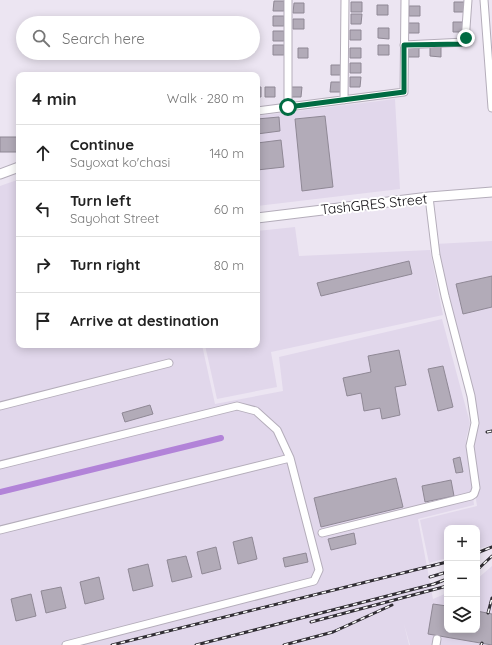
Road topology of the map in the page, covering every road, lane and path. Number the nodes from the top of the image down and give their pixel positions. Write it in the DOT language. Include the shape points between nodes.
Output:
graph roads {
  1 [pos="288,0"];
  2 [pos="346,0"];
  3 [pos="405,0"];
  4 [pos="468,0"];
  5 [pos="484,0"];
  6 [pos="404,45"];
  7 [pos="344,100"];
  8 [pos="288,107"];
  9 [pos="492,108"];
  10 [pos="260,111"];
  11 [pos="16,168"];
  12 [pos="0,174"];
  13 [pos="492,192"];
  14 [pos="429,198"];
  15 [pos="260,218"];
  16 [pos="169,363"];
  17 [pos="0,406"];
  18 [pos="290,458"];
  19 [pos="0,465"];
  20 [pos="0,530"];
  21 [pos="322,533"];
  22 [pos="66,645"];
  1 -- 8 [label="street"];
  2 -- 7 [label="street"];
  3 -- 6 [label="street"];
  4 -- 6 [label="street" via="465,42"];
  5 -- 9 [label="street"];
  6 -- 7 [label="street" via="404,92"];
  7 -- 8 [label="street"];
  8 -- 10 [label="street"];
  11 -- 12 [label="main road"];
  13 -- 14 [label="main road, TashGRES Street"];
  14 -- 15 [label="main road, TashGRES Street"];
  14 -- 21 [label="street" via="443,289 471,396 475,424 470,446 476,488 471,496"];
  16 -- 17 [label="street"];
  18 -- 19 [label="street" via="277,430 256,411 236,406"];
  18 -- 20 [label="street"];
  18 -- 22 [label="street" via="319,570 314,581"];
}
